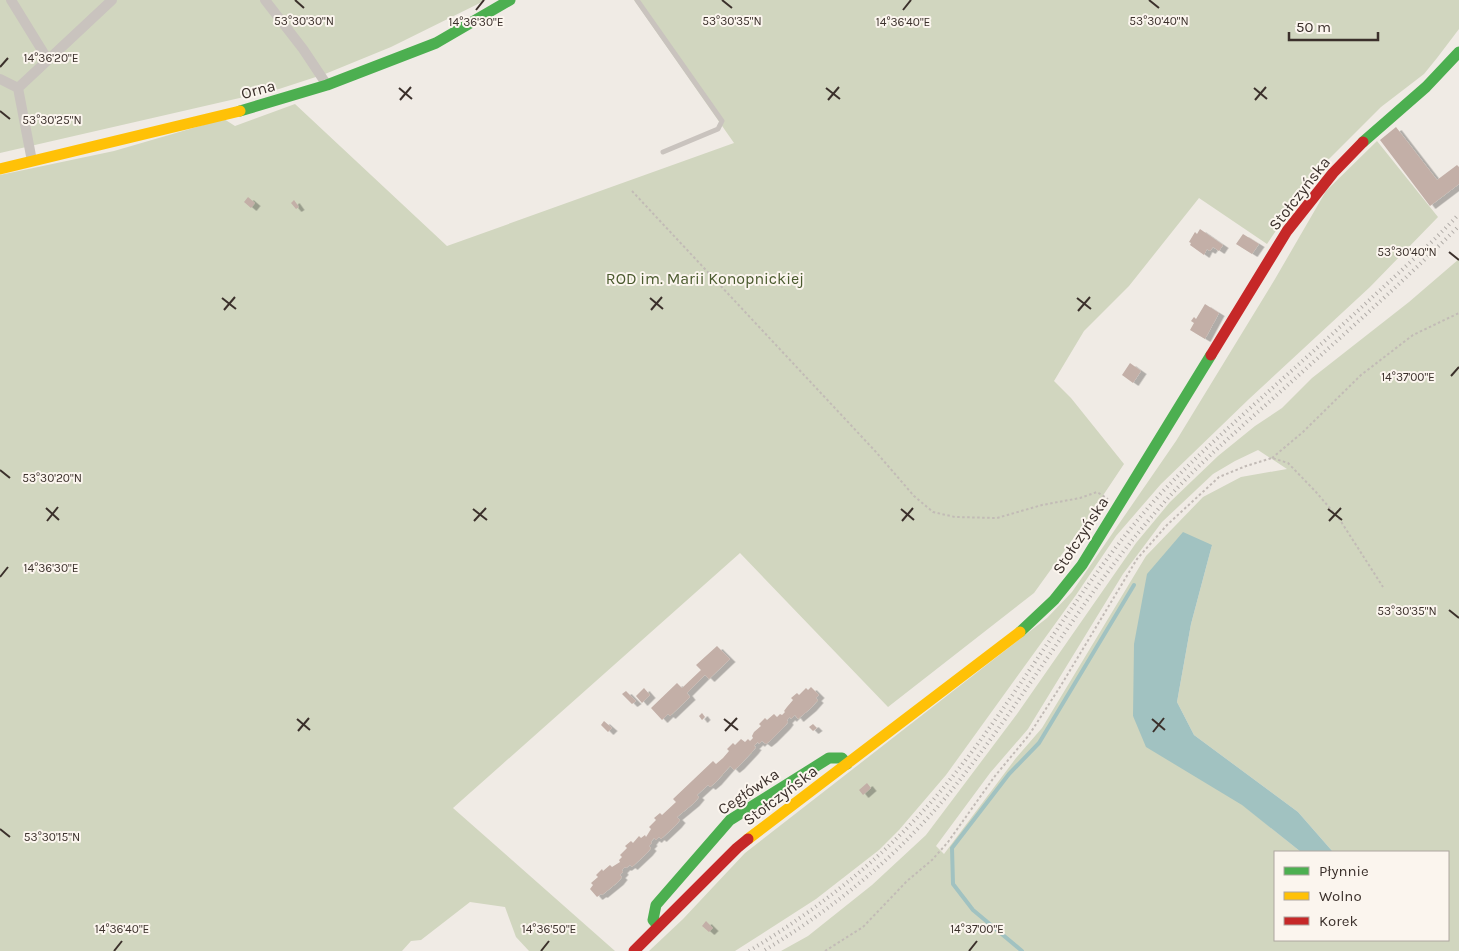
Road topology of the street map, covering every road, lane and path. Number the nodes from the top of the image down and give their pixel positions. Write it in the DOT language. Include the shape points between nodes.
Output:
graph roads {
  1 [pos="11,0"];
  2 [pos="112,0"];
  3 [pos="265,0"];
  4 [pos="510,0"];
  5 [pos="638,0"];
  6 [pos="1459,52"];
  7 [pos="48,60"];
  8 [pos="0,79"];
  9 [pos="327,85"];
  10 [pos="18,88"];
  11 [pos="663,152"];
  12 [pos="32,161"];
  13 [pos="0,169"];
  14 [pos="632,192"];
  15 [pos="1459,313"];
  16 [pos="1272,458"];
  17 [pos="1103,496"];
  18 [pos="1383,587"];
  19 [pos="847,764"];
  20 [pos="658,926"];
  21 [pos="634,951"];
  22 [pos="825,951"];
  1 -- 7 [label="street"];
  2 -- 7 [label="street"];
  3 -- 9 [label="street"];
  4 -- 9 [label="street, Orna" via="436,43"];
  5 -- 11 [label="lane" via="722,121 718,129"];
  6 -- 19 [label="street, Stołczyńska" via="1414,100 1365,141 1319,188 1287,231 1101,536 1059,595 1003,646"];
  7 -- 10 [label="street"];
  8 -- 10 [label="street"];
  9 -- 12 [label="street, Orna" via="239,111"];
  10 -- 12 [label="street"];
  12 -- 13 [label="street, Orna"];
  14 -- 17 [label="path" via="914,496 933,512 956,518 997,518 1097,492"];
  15 -- 16 [label="path" via="1414,335 1361,375 1304,432"];
  16 -- 18 [label="path" via="1288,463 1316,492 1340,520"];
  16 -- 22 [label="path" via="1219,477 1137,559 1029,735 948,842 863,926"];
  19 -- 20 [label="street, Stołczyńska" via="737,848"];
  19 -- 20 [label="street, Cegłówka" via="842,758 828,758 730,820 662,896 653,920"];
  20 -- 21 [label="street, Stołczyńska"];
}
